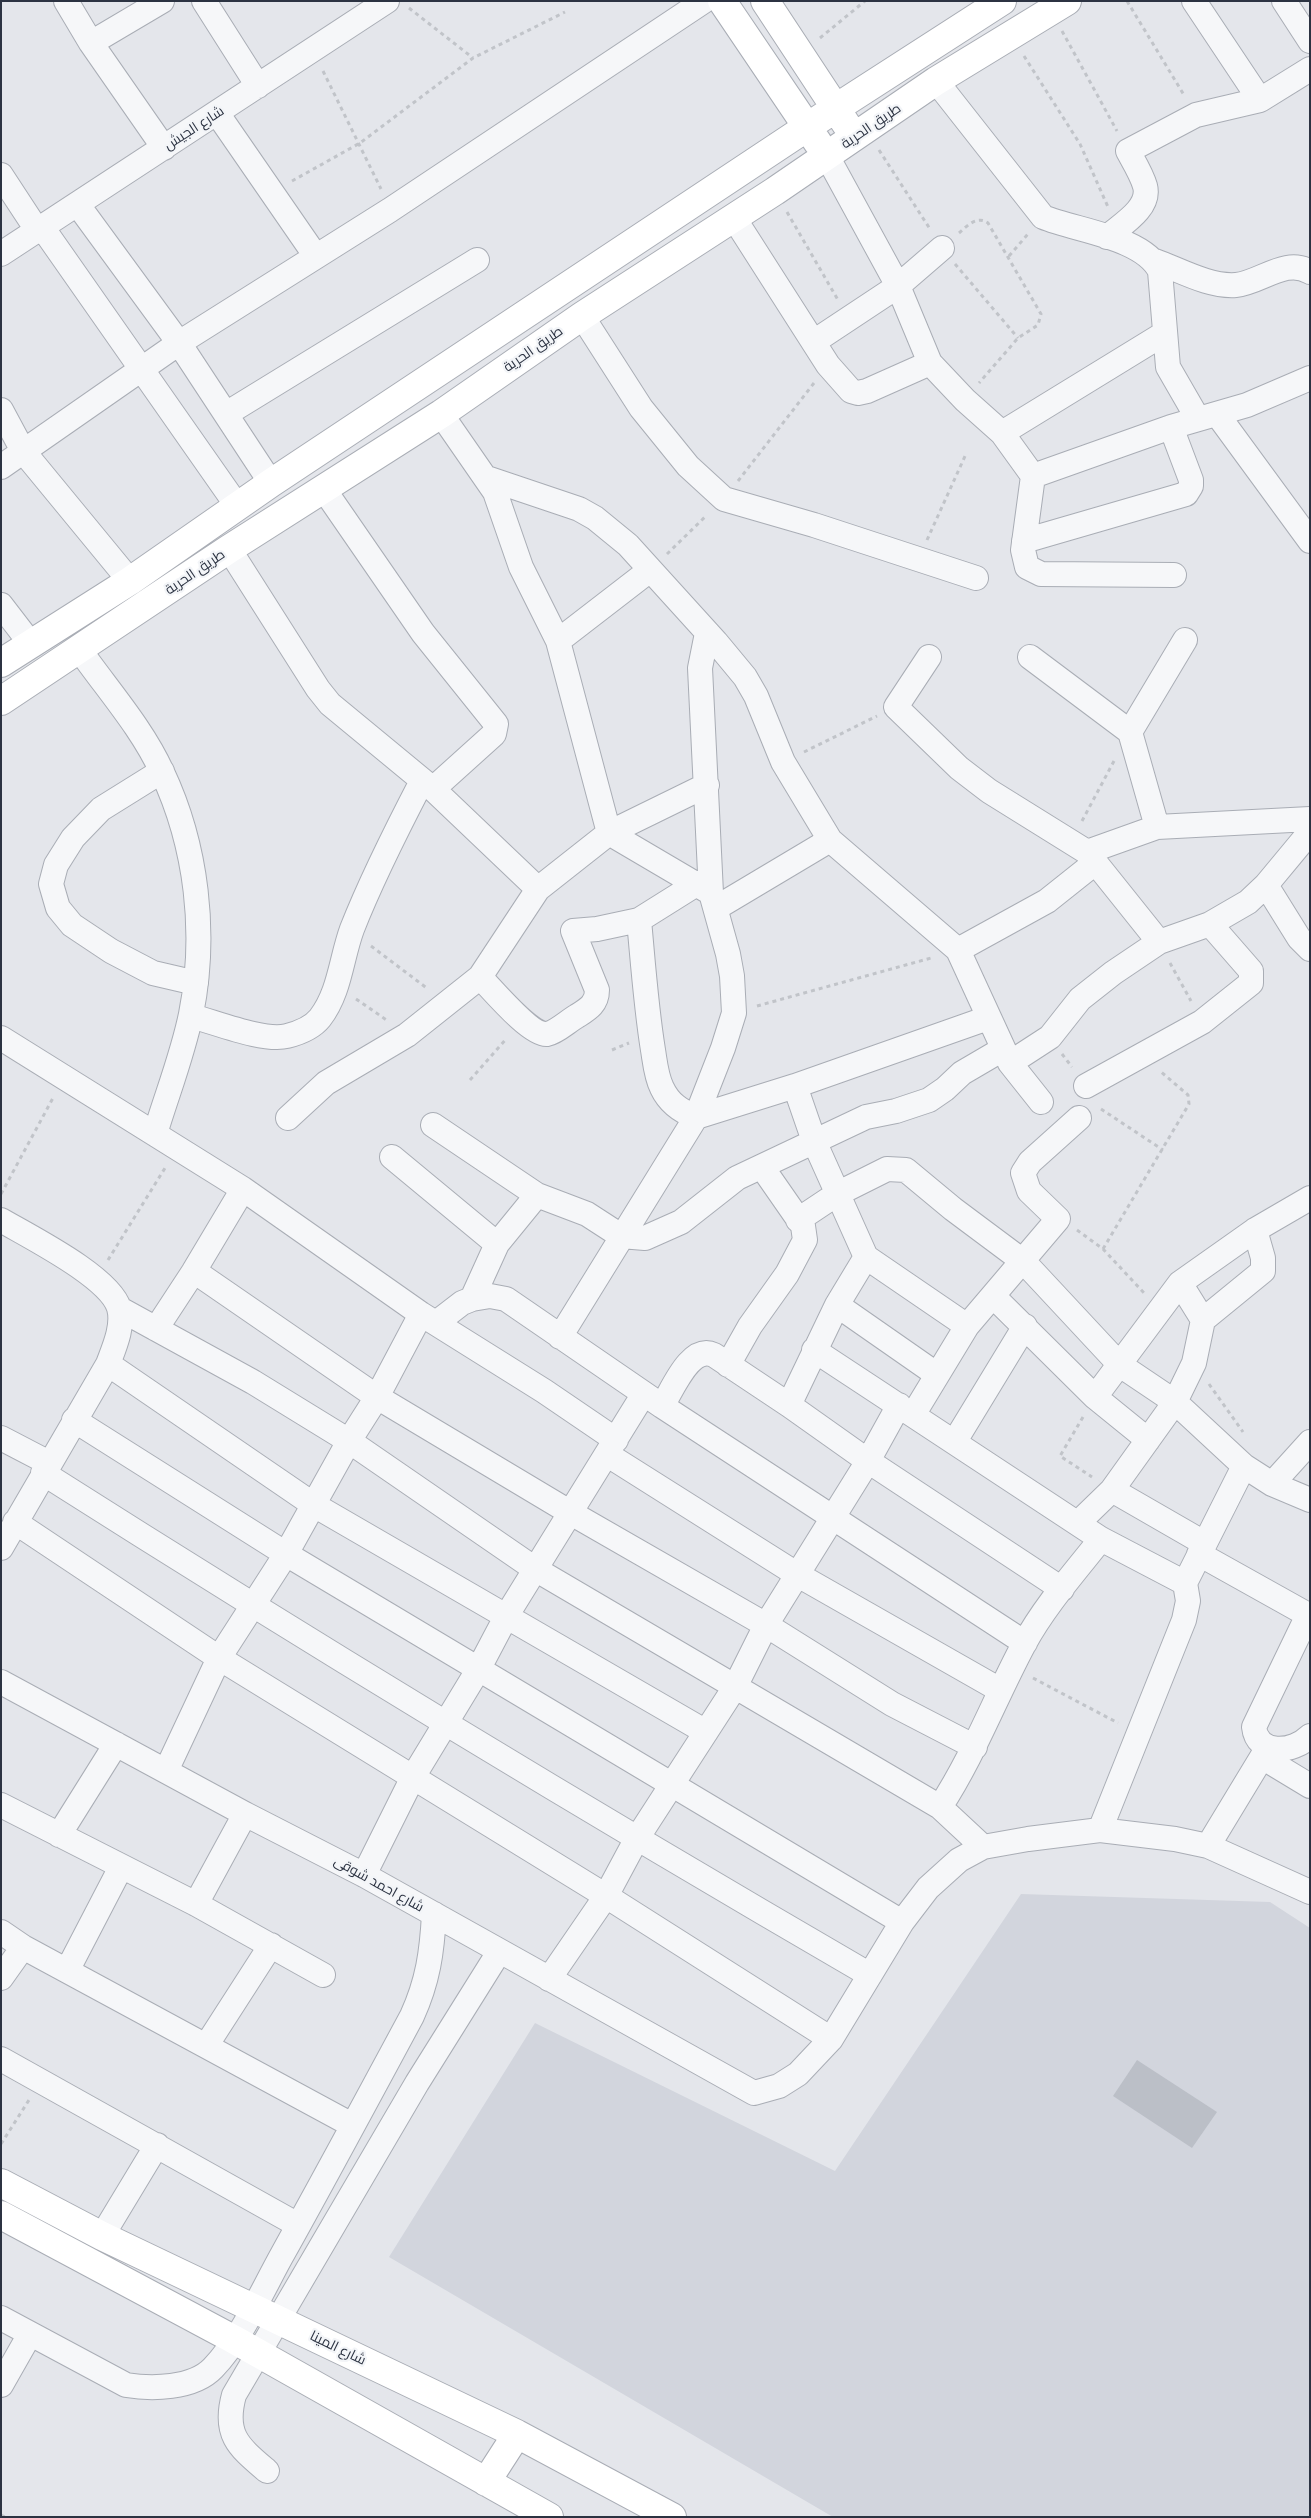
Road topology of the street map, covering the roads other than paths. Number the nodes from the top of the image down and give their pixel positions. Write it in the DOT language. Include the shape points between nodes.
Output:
graph roads {
  1 [pos="66,1"];
  2 [pos="162,1"];
  3 [pos="204,1"];
  4 [pos="704,1"];
  5 [pos="722,1"];
  6 [pos="765,1"];
  7 [pos="1002,1"];
  8 [pos="1194,1"];
  9 [pos="1284,1"];
  10 [pos="387,4"];
  11 [pos="1059,6"];
  12 [pos="1310,41"];
  13 [pos="91,43"];
  14 [pos="1310,69"];
  15 [pos="936,81"];
  16 [pos="258,86"];
  17 [pos="1260,100"];
  18 [pos="836,108"];
  19 [pos="217,113"];
  20 [pos="809,127"];
  21 [pos="861,134"];
  22 [pos="164,148"];
  23 [pos="827,156"];
  24 [pos="1,175"];
  25 [pos="78,205"];
  26 [pos="734,218"];
  27 [pos="40,228"];
  28 [pos="1112,233"];
  29 [pos="942,248"];
  30 [pos="1,254"];
  31 [pos="315,255"];
  32 [pos="477,260"];
  33 [pos="1155,261"];
  34 [pos="1310,272"];
  35 [pos="898,286"];
  36 [pos="582,316"];
  37 [pos="1165,333"];
  38 [pos="815,341"];
  39 [pos="179,344"];
  40 [pos="930,363"];
  41 [pos="143,368"];
  42 [pos="1310,378"];
  43 [pos="1,410"];
  44 [pos="226,414"];
  45 [pos="441,414"];
  46 [pos="1208,416"];
  47 [pos="1170,427"];
  48 [pos="1002,433"];
  49 [pos="23,451"];
  50 [pos="1,467"];
  51 [pos="1033,476"];
  52 [pos="487,478"];
  53 [pos="271,482"];
  54 [pos="323,488"];
  55 [pos="238,507"];
  56 [pos="1024,541"];
  57 [pos="1310,541"];
  58 [pos="229,549"];
  59 [pos="650,570"];
  60 [pos="1174,575"];
  61 [pos="976,578"];
  62 [pos="130,581"];
  63 [pos="1,605"];
  64 [pos="707,633"];
  65 [pos="1185,640"];
  66 [pos="558,641"];
  67 [pos="31,644"];
  68 [pos="80,649"];
  69 [pos="929,657"];
  70 [pos="1030,657"];
  71 [pos="1,662"];
  72 [pos="1,701"];
  73 [pos="1130,732"];
  74 [pos="162,771"];
  75 [pos="428,785"];
  76 [pos="707,785"];
  77 [pos="1310,819"];
  78 [pos="1157,827"];
  79 [pos="1310,832"];
  80 [pos="609,834"];
  81 [pos="830,840"];
  82 [pos="1085,852"];
  83 [pos="1266,885"];
  84 [pos="538,890"];
  85 [pos="708,895"];
  86 [pos="639,920"];
  87 [pos="1210,924"];
  88 [pos="1159,942"];
  89 [pos="1310,949"];
  90 [pos="958,950"];
  91 [pos="480,976"];
  92 [pos="196,982"];
  93 [pos="191,1016"];
  94 [pos="988,1018"];
  95 [pos="1,1038"];
  96 [pos="1007,1056"];
  97 [pos="795,1086"];
  98 [pos="1041,1102"];
  99 [pos="696,1117"];
  100 [pos="288,1118"];
  101 [pos="433,1125"];
  102 [pos="155,1134"];
  103 [pos="814,1141"];
  104 [pos="392,1157"];
  105 [pos="762,1166"];
  106 [pos="243,1188"];
  107 [pos="836,1194"];
  108 [pos="537,1195"];
  109 [pos="1310,1198"];
  110 [pos="1,1220"];
  111 [pos="798,1220"];
  112 [pos="1255,1230"];
  113 [pos="621,1236"];
  114 [pos="497,1244"];
  115 [pos="866,1257"];
  116 [pos="1024,1262"];
  117 [pos="194,1271"];
  118 [pos="1180,1282"];
  119 [pos="994,1298"];
  120 [pos="472,1299"];
  121 [pos="837,1305"];
  122 [pos="120,1309"];
  123 [pos="428,1319"];
  124 [pos="1203,1320"];
  125 [pos="967,1326"];
  126 [pos="1025,1326"];
  127 [pos="156,1329"];
  128 [pos="560,1337"];
  129 [pos="814,1350"];
  130 [pos="108,1364"];
  131 [pos="728,1365"];
  132 [pos="1120,1365"];
  133 [pos="936,1374"];
  134 [pos="377,1397"];
  135 [pos="1095,1397"];
  136 [pos="653,1401"];
  137 [pos="1175,1402"];
  138 [pos="789,1405"];
  139 [pos="906,1410"];
  140 [pos="74,1420"];
  141 [pos="1,1438"];
  142 [pos="1148,1440"];
  143 [pos="349,1441"];
  144 [pos="955,1441"];
  145 [pos="1310,1442"];
  146 [pos="612,1448"];
  147 [pos="868,1461"];
  148 [pos="1244,1466"];
  149 [pos="46,1468"];
  150 [pos="1272,1484"];
  151 [pos="1112,1490"];
  152 [pos="1310,1500"];
  153 [pos="314,1505"];
  154 [pos="571,1513"];
  155 [pos="832,1519"];
  156 [pos="15,1522"];
  157 [pos="1078,1524"];
  158 [pos="1101,1539"];
  159 [pos="1,1548"];
  160 [pos="1202,1548"];
  161 [pos="286,1554"];
  162 [pos="536,1569"];
  163 [pos="798,1575"];
  164 [pos="1185,1583"];
  165 [pos="1062,1589"];
  166 [pos="253,1606"];
  167 [pos="507,1615"];
  168 [pos="1309,1615"];
  169 [pos="766,1625"];
  170 [pos="1025,1642"];
  171 [pos="219,1658"];
  172 [pos="478,1670"];
  173 [pos="1,1682"];
  174 [pos="735,1687"];
  175 [pos="1000,1690"];
  176 [pos="446,1724"];
  177 [pos="706,1732"];
  178 [pos="1310,1736"];
  179 [pos="116,1744"];
  180 [pos="975,1747"];
  181 [pos="1265,1752"];
  182 [pos="166,1771"];
  183 [pos="413,1778"];
  184 [pos="672,1783"];
  185 [pos="1310,1786"];
  186 [pos="1,1804"];
  187 [pos="940,1807"];
  188 [pos="245,1814"];
  189 [pos="1100,1830"];
  190 [pos="59,1835"];
  191 [pos="636,1840"];
  192 [pos="1208,1846"];
  193 [pos="983,1847"];
  194 [pos="121,1867"];
  195 [pos="364,1875"];
  196 [pos="1310,1892"];
  197 [pos="606,1896"];
  198 [pos="196,1904"];
  199 [pos="434,1914"];
  200 [pos="902,1922"];
  201 [pos="1,1932"];
  202 [pos="271,1945"];
  203 [pos="23,1946"];
  204 [pos="499,1952"];
  205 [pos="68,1969"];
  206 [pos="323,1975"];
  207 [pos="870,1975"];
  208 [pos="1,1978"];
  209 [pos="549,1979"];
  210 [pos="831,2039"];
  211 [pos="206,2046"];
  212 [pos="1,2060"];
  213 [pos="352,2125"];
  214 [pos="157,2145"];
  215 [pos="1,2183"];
  216 [pos="1,2215"];
  217 [pos="298,2225"];
  218 [pos="102,2236"];
  219 [pos="253,2306"];
  220 [pos="1,2318"];
  221 [pos="278,2319"];
  222 [pos="30,2334"];
  223 [pos="233,2339"];
  224 [pos="258,2354"];
  225 [pos="1,2385"];
  226 [pos="517,2434"];
  227 [pos="267,2472"];
  228 [pos="486,2482"];
  229 [pos="549,2517"];
  230 [pos="672,2517"];
  1 -- 13 [label="street"];
  2 -- 13 [label="street"];
  3 -- 16 [label="street"];
  4 -- 31 [label="street" via="390,210"];
  5 -- 20 [label="main road"];
  6 -- 18 [label="main road"];
  7 -- 18 [label="main road"];
  8 -- 17 [label="street"];
  9 -- 12 [label="street"];
  10 -- 16 [label="street, شارع الجيش"];
  11 -- 15 [label="main road, طريق الحرية"];
  13 -- 22 [label="street"];
  14 -- 17 [label="street"];
  15 -- 21 [label="main road, طريق الحرية"];
  15 -- 28 [label="street" via="1043,217 1062,226"];
  16 -- 19 [label="street, شارع الجيش"];
  17 -- 28 [label="street" via="1196,115 1128,151 1146,188 1145,196 1140,209"];
  18 -- 20 [label="main road"];
  18 -- 21 [label="main road"];
  19 -- 22 [label="street, شارع الجيش"];
  19 -- 31 [label="street"];
  20 -- 23 [label="main road"];
  20 -- 53 [label="main road"];
  21 -- 23 [label="main road, طريق الحرية"];
  22 -- 25 [label="street, شارع الجيش"];
  23 -- 26 [label="main road, طريق الحرية"];
  23 -- 35 [label="street"];
  24 -- 27 [label="street"];
  25 -- 27 [label="street, شارع الجيش"];
  25 -- 39 [label="street"];
  26 -- 36 [label="main road, طريق الحرية"];
  26 -- 38 [label="street"];
  27 -- 30 [label="street, شارع الجيش"];
  27 -- 41 [label="street"];
  28 -- 33 [label="street"];
  29 -- 35 [label="street"];
  31 -- 39 [label="street"];
  32 -- 44 [label="street"];
  33 -- 34 [label="street" via="1226,285 1244,284 1286,268 1302,268"];
  33 -- 37 [label="street" via="1160,271"];
  35 -- 38 [label="street"];
  35 -- 40 [label="street"];
  36 -- 45 [label="main road, طريق الحرية"];
  36 -- 61 [label="street" via="640,408 688,466 724,499"];
  37 -- 46 [label="street" via="1168,367"];
  37 -- 48 [label="street"];
  38 -- 40 [label="street" via="828,365 847,388 858,393"];
  39 -- 41 [label="street"];
  39 -- 44 [label="street"];
  40 -- 48 [label="street"];
  41 -- 49 [label="street"];
  41 -- 55 [label="street"];
  42 -- 46 [label="street" via="1246,405"];
  43 -- 49 [label="street"];
  44 -- 53 [label="street"];
  45 -- 52 [label="street"];
  45 -- 54 [label="main road, طريق الحرية"];
  46 -- 47 [label="street"];
  46 -- 57 [label="street"];
  47 -- 51 [label="street"];
  47 -- 56 [label="street" via="1191,480 1186,494"];
  48 -- 51 [label="street"];
  49 -- 50 [label="street"];
  49 -- 62 [label="street"];
  51 -- 56 [label="street"];
  52 -- 59 [label="street" via="579,509 595,518 628,545"];
  52 -- 66 [label="street" via="521,567"];
  53 -- 55 [label="main road"];
  54 -- 58 [label="main road, طريق الحرية"];
  54 -- 75 [label="street" via="423,633 496,724 494,734"];
  55 -- 62 [label="main road"];
  56 -- 60 [label="street" via="1022,550 1027,567 1041,574"];
  58 -- 68 [label="main road, طريق الحرية"];
  58 -- 75 [label="street" via="330,704"];
  59 -- 64 [label="street"];
  59 -- 66 [label="street"];
  62 -- 67 [label="main road"];
  63 -- 67 [label="street"];
  64 -- 76 [label="street" via="700,668"];
  64 -- 81 [label="street" via="733,662 756,696 783,762"];
  65 -- 73 [label="street"];
  66 -- 80 [label="street"];
  67 -- 71 [label="main road"];
  68 -- 72 [label="main road, طريق الحرية"];
  68 -- 74 [label="street"];
  69 -- 82 [label="street" via="896,707 959,768 1000,799"];
  70 -- 73 [label="street"];
  73 -- 78 [label="street"];
  74 -- 92 [label="street" via="187,839 195,880"];
  74 -- 92 [label="street" via="100,810 62,852 51,884 58,908 72,925 153,973"];
  75 -- 84 [label="street"];
  75 -- 93 [label="street" via="392,838 352,931 338,985 314,1024 285,1037 270,1038"];
  76 -- 80 [label="street"];
  76 -- 85 [label="street"];
  77 -- 78 [label="street"];
  78 -- 82 [label="street"];
  79 -- 83 [label="street"];
  80 -- 84 [label="street"];
  80 -- 85 [label="street"];
  81 -- 85 [label="street"];
  81 -- 90 [label="street"];
  82 -- 88 [label="street"];
  82 -- 90 [label="street" via="1048,901"];
  83 -- 87 [label="street" via="1248,902"];
  83 -- 89 [label="street" via="1299,938"];
  84 -- 91 [label="street"];
  85 -- 86 [label="street"];
  85 -- 99 [label="street" via="728,954 734,1013"];
  86 -- 91 [label="street" via="573,931 597,990 595,1003 547,1034 540,1034 522,1020"];
  86 -- 99 [label="street" via="650,1034 659,1079 671,1103"];
  87 -- 88 [label="street"];
  87 -- 116 [label="street" via="1251,971 1248,986 1202,1022 1141,1056 1087,1103 1030,1162 1023,1173 1029,1191 1058,1219"];
  88 -- 96 [label="street" via="1080,999 1050,1037"];
  90 -- 94 [label="street"];
  91 -- 100 [label="street" via="407,1035 326,1083"];
  92 -- 93 [label="street"];
  93 -- 102 [label="street"];
  94 -- 96 [label="street"];
  94 -- 97 [label="street"];
  95 -- 102 [label="street"];
  96 -- 98 [label="street"];
  96 -- 103 [label="street" via="962,1073 929,1100 866,1117"];
  97 -- 99 [label="street"];
  97 -- 103 [label="street"];
  99 -- 113 [label="street"];
  101 -- 108 [label="street"];
  102 -- 106 [label="street"];
  103 -- 105 [label="street"];
  103 -- 107 [label="street"];
  104 -- 114 [label="street"];
  105 -- 111 [label="street"];
  105 -- 113 [label="street" via="737,1178 670,1229 645,1238"];
  106 -- 117 [label="street"];
  106 -- 123 [label="street"];
  107 -- 111 [label="street"];
  107 -- 115 [label="street"];
  107 -- 116 [label="street" via="887,1168 906,1170"];
  108 -- 113 [label="street" via="587,1214"];
  108 -- 114 [label="street"];
  109 -- 112 [label="street"];
  110 -- 122 [label="street" via="96,1278"];
  111 -- 131 [label="street" via="806,1234 802,1247"];
  112 -- 118 [label="street"];
  112 -- 124 [label="street" via="1263,1271"];
  113 -- 128 [label="street"];
  114 -- 120 [label="street"];
  115 -- 121 [label="street"];
  115 -- 125 [label="street"];
  116 -- 119 [label="street"];
  116 -- 132 [label="street"];
  117 -- 127 [label="street"];
  117 -- 134 [label="street"];
  118 -- 124 [label="street"];
  118 -- 132 [label="street"];
  119 -- 125 [label="street"];
  119 -- 126 [label="street"];
  120 -- 123 [label="street"];
  120 -- 128 [label="street" via="490,1296 506,1299"];
  121 -- 129 [label="street"];
  121 -- 133 [label="street"];
  122 -- 127 [label="street"];
  122 -- 130 [label="street" via="118,1335"];
  123 -- 134 [label="street"];
  123 -- 146 [label="street" via="544,1390"];
  124 -- 137 [label="street" via="1194,1363"];
  125 -- 133 [label="street"];
  126 -- 135 [label="street"];
  126 -- 144 [label="street"];
  127 -- 143 [label="street"];
  128 -- 136 [label="street"];
  129 -- 138 [label="street"];
  129 -- 139 [label="street"];
  130 -- 140 [label="street"];
  130 -- 153 [label="street"];
  131 -- 136 [label="street" via="711,1353 696,1354"];
  131 -- 138 [label="street"];
  132 -- 135 [label="street"];
  132 -- 137 [label="street"];
  133 -- 139 [label="street"];
  134 -- 143 [label="street"];
  134 -- 154 [label="street"];
  135 -- 142 [label="street"];
  136 -- 146 [label="street"];
  136 -- 155 [label="street"];
  137 -- 142 [label="street"];
  137 -- 148 [label="street"];
  138 -- 147 [label="street"];
  139 -- 144 [label="street"];
  139 -- 147 [label="street"];
  140 -- 149 [label="street"];
  140 -- 161 [label="street"];
  141 -- 149 [label="street"];
  142 -- 151 [label="street"];
  143 -- 153 [label="street"];
  143 -- 162 [label="street"];
  144 -- 157 [label="street"];
  145 -- 150 [label="street"];
  146 -- 154 [label="street"];
  146 -- 163 [label="street"];
  147 -- 155 [label="street"];
  147 -- 165 [label="street"];
  148 -- 150 [label="street"];
  148 -- 160 [label="street"];
  149 -- 156 [label="street"];
  149 -- 166 [label="street"];
  150 -- 152 [label="street"];
  151 -- 157 [label="street"];
  151 -- 160 [label="street"];
  153 -- 161 [label="street"];
  153 -- 167 [label="street"];
  154 -- 162 [label="street"];
  154 -- 169 [label="street"];
  155 -- 163 [label="street"];
  155 -- 170 [label="street"];
  156 -- 159 [label="street"];
  156 -- 171 [label="street"];
  157 -- 158 [label="street"];
  158 -- 164 [label="street"];
  158 -- 165 [label="street"];
  160 -- 164 [label="street"];
  160 -- 168 [label="street"];
  161 -- 166 [label="street"];
  161 -- 172 [label="street"];
  162 -- 167 [label="street"];
  162 -- 174 [label="street"];
  163 -- 169 [label="street"];
  163 -- 175 [label="street"];
  164 -- 189 [label="street" via="1188,1601 1184,1620"];
  165 -- 170 [label="street"];
  166 -- 171 [label="street"];
  166 -- 176 [label="street"];
  167 -- 172 [label="street"];
  167 -- 177 [label="street"];
  168 -- 181 [label="street" via="1254,1722 1254,1733"];
  169 -- 174 [label="street"];
  169 -- 180 [label="street" via="892,1704"];
  170 -- 175 [label="street"];
  171 -- 182 [label="street"];
  171 -- 183 [label="street"];
  172 -- 176 [label="street"];
  172 -- 184 [label="street"];
  173 -- 179 [label="street, شارع احمد شوقى"];
  174 -- 177 [label="street"];
  174 -- 187 [label="street"];
  175 -- 180 [label="street"];
  176 -- 183 [label="street"];
  176 -- 191 [label="street"];
  177 -- 184 [label="street"];
  178 -- 181 [label="street" via="1286,1749"];
  179 -- 182 [label="street, شارع احمد شوقى"];
  179 -- 190 [label="street"];
  180 -- 187 [label="street"];
  181 -- 185 [label="street"];
  181 -- 192 [label="street"];
  182 -- 188 [label="street, شارع احمد شوقى"];
  183 -- 195 [label="street"];
  183 -- 197 [label="street"];
  184 -- 191 [label="street"];
  184 -- 200 [label="street"];
  186 -- 190 [label="street"];
  187 -- 193 [label="street"];
  188 -- 195 [label="street, شارع احمد شوقى"];
  188 -- 198 [label="street"];
  189 -- 192 [label="street"];
  189 -- 193 [label="street"];
  190 -- 194 [label="street"];
  191 -- 197 [label="street"];
  191 -- 207 [label="street"];
  192 -- 196 [label="street"];
  193 -- 200 [label="street" via="942,1874"];
  194 -- 198 [label="street"];
  194 -- 205 [label="street"];
  195 -- 199 [label="street, شارع احمد شوقى"];
  197 -- 209 [label="street"];
  197 -- 210 [label="street"];
  198 -- 202 [label="street"];
  199 -- 204 [label="street, شارع احمد شوقى"];
  199 -- 213 [label="street" via="422,1996"];
  200 -- 207 [label="street"];
  201 -- 203 [label="street"];
  202 -- 206 [label="street"];
  202 -- 211 [label="street"];
  203 -- 205 [label="street"];
  203 -- 208 [label="street"];
  204 -- 209 [label="street, شارع احمد شوقى"];
  204 -- 221 [label="street" via="417,2083"];
  205 -- 211 [label="street"];
  207 -- 210 [label="street"];
  209 -- 210 [label="street, شارع احمد شوقى" via="754,2093 779,2086 798,2074"];
  211 -- 213 [label="street"];
  212 -- 214 [label="street"];
  213 -- 217 [label="street"];
  214 -- 217 [label="street"];
  214 -- 218 [label="street"];
  215 -- 218 [label="main road, شارع المينا"];
  216 -- 223 [label="main road"];
  217 -- 219 [label="street"];
  218 -- 219 [label="main road, شارع المينا"];
  219 -- 221 [label="main road, شارع المينا"];
  219 -- 223 [label="street"];
  220 -- 222 [label="street"];
  221 -- 224 [label="street"];
  221 -- 226 [label="main road, شارع المينا"];
  222 -- 223 [label="street" via="126,2385 142,2388 200,2377 212,2369"];
  222 -- 225 [label="street"];
  223 -- 224 [label="main road"];
  224 -- 227 [label="street" via="234,2395 230,2422 239,2447"];
  224 -- 228 [label="main road"];
  226 -- 228 [label="main road"];
  226 -- 230 [label="main road, شارع المينا"];
  228 -- 229 [label="main road"];
}
